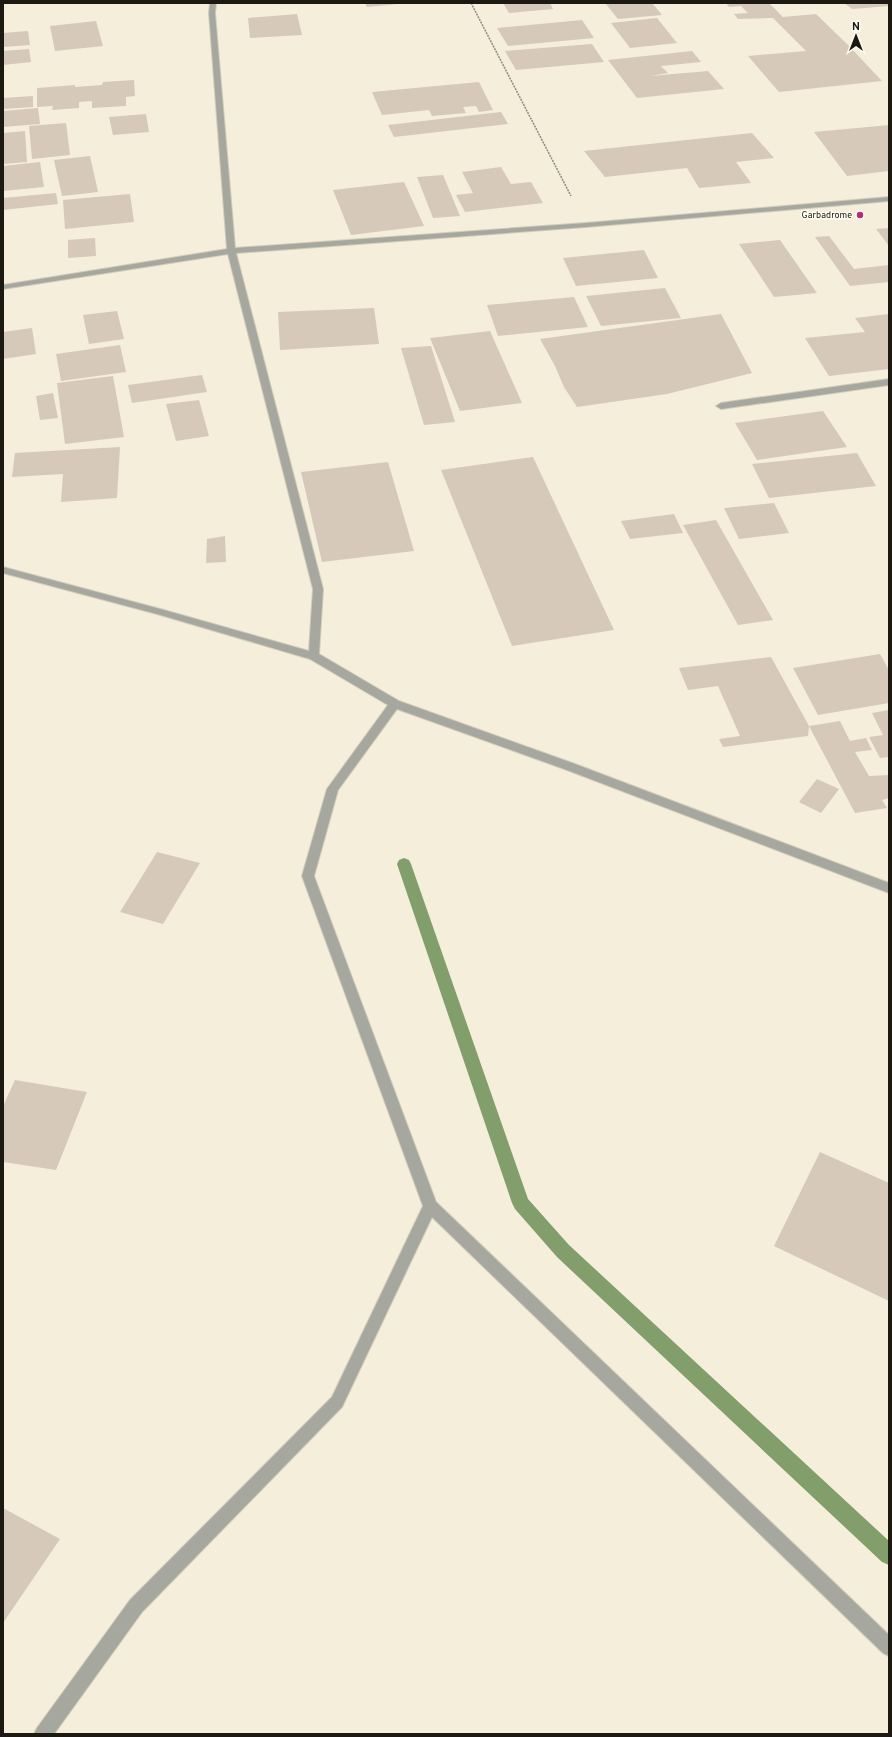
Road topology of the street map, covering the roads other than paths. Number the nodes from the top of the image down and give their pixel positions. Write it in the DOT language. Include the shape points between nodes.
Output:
graph roads {
  1 [pos="213,3"];
  2 [pos="889,199"];
  3 [pos="231,251"];
  4 [pos="3,287"];
  5 [pos="889,382"];
  6 [pos="721,406"];
  7 [pos="3,570"];
  8 [pos="314,656"];
  9 [pos="395,704"];
  10 [pos="889,888"];
  11 [pos="430,1206"];
  12 [pos="889,1647"];
  13 [pos="43,1734"];
  1 -- 3 [label="street"];
  2 -- 3 [label="street"];
  3 -- 4 [label="street"];
  3 -- 8 [label="street" via="318,589"];
  5 -- 6 [label="street"];
  7 -- 8 [label="street"];
  8 -- 9 [label="street"];
  9 -- 10 [label="street" via="571,767"];
  9 -- 11 [label="street" via="334,789 308,876"];
  11 -- 12 [label="street"];
  11 -- 13 [label="street" via="337,1402 136,1606"];
}
